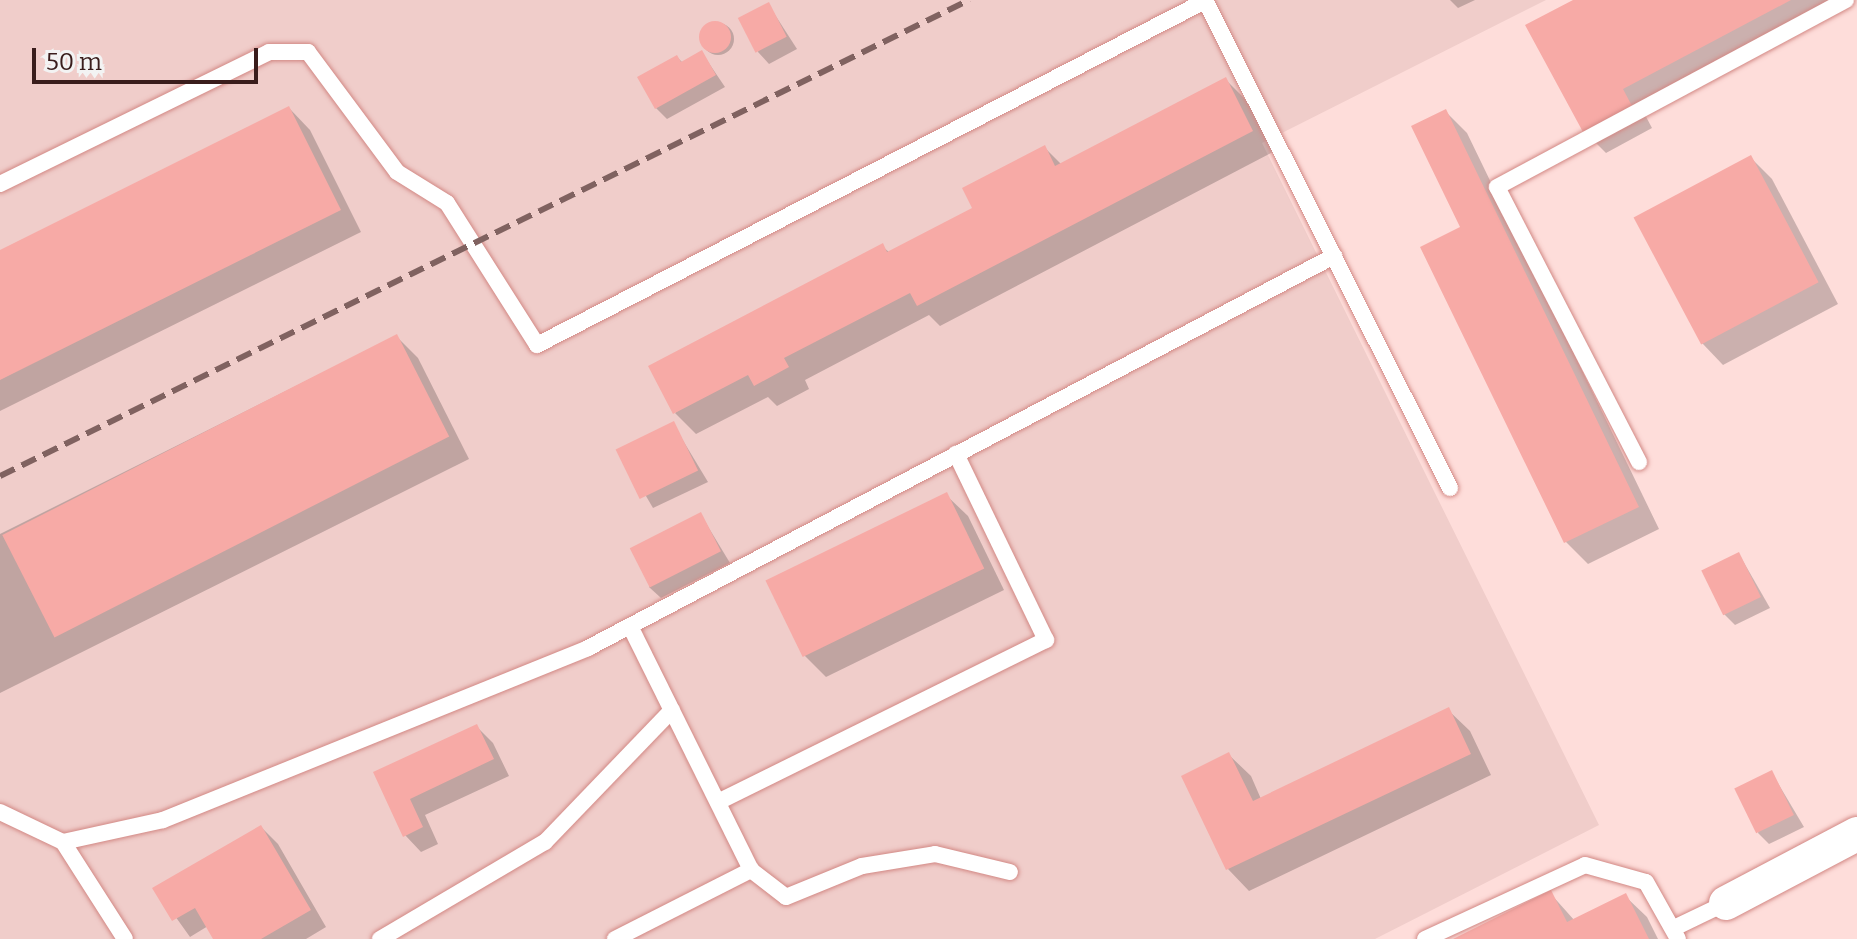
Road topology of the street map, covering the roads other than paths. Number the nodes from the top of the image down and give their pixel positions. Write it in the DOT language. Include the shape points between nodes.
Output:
graph roads {
  1 [pos="1205,0"];
  2 [pos="1846,0"];
  3 [pos="0,184"];
  4 [pos="1334,256"];
  5 [pos="956,454"];
  6 [pos="1639,462"];
  7 [pos="1450,488"];
  8 [pos="630,626"];
  9 [pos="672,710"];
  10 [pos="718,802"];
  11 [pos="0,812"];
  12 [pos="1855,840"];
  13 [pos="63,842"];
  14 [pos="751,870"];
  15 [pos="1010,872"];
  16 [pos="1726,903"];
  17 [pos="1676,934"];
  18 [pos="125,939"];
  19 [pos="380,939"];
  20 [pos="615,939"];
  21 [pos="1425,939"];
  1 -- 3 [label="lane" via="537,345 447,203 397,172 308,52 269,52"];
  1 -- 4 [label="lane"];
  2 -- 6 [label="lane" via="1497,187"];
  4 -- 5 [label="lane"];
  4 -- 7 [label="lane"];
  5 -- 8 [label="lane"];
  5 -- 10 [label="lane" via="1046,640"];
  8 -- 9 [label="lane"];
  8 -- 13 [label="lane" via="588,648 163,820"];
  9 -- 10 [label="lane"];
  9 -- 19 [label="lane" via="545,842"];
  10 -- 14 [label="lane"];
  11 -- 13 [label="lane"];
  12 -- 16 [label="street"];
  13 -- 18 [label="lane"];
  14 -- 15 [label="lane" via="786,897 862,866 935,854"];
  14 -- 20 [label="lane"];
  16 -- 17 [label="lane"];
  17 -- 21 [label="lane" via="1646,882 1585,865"];
}
